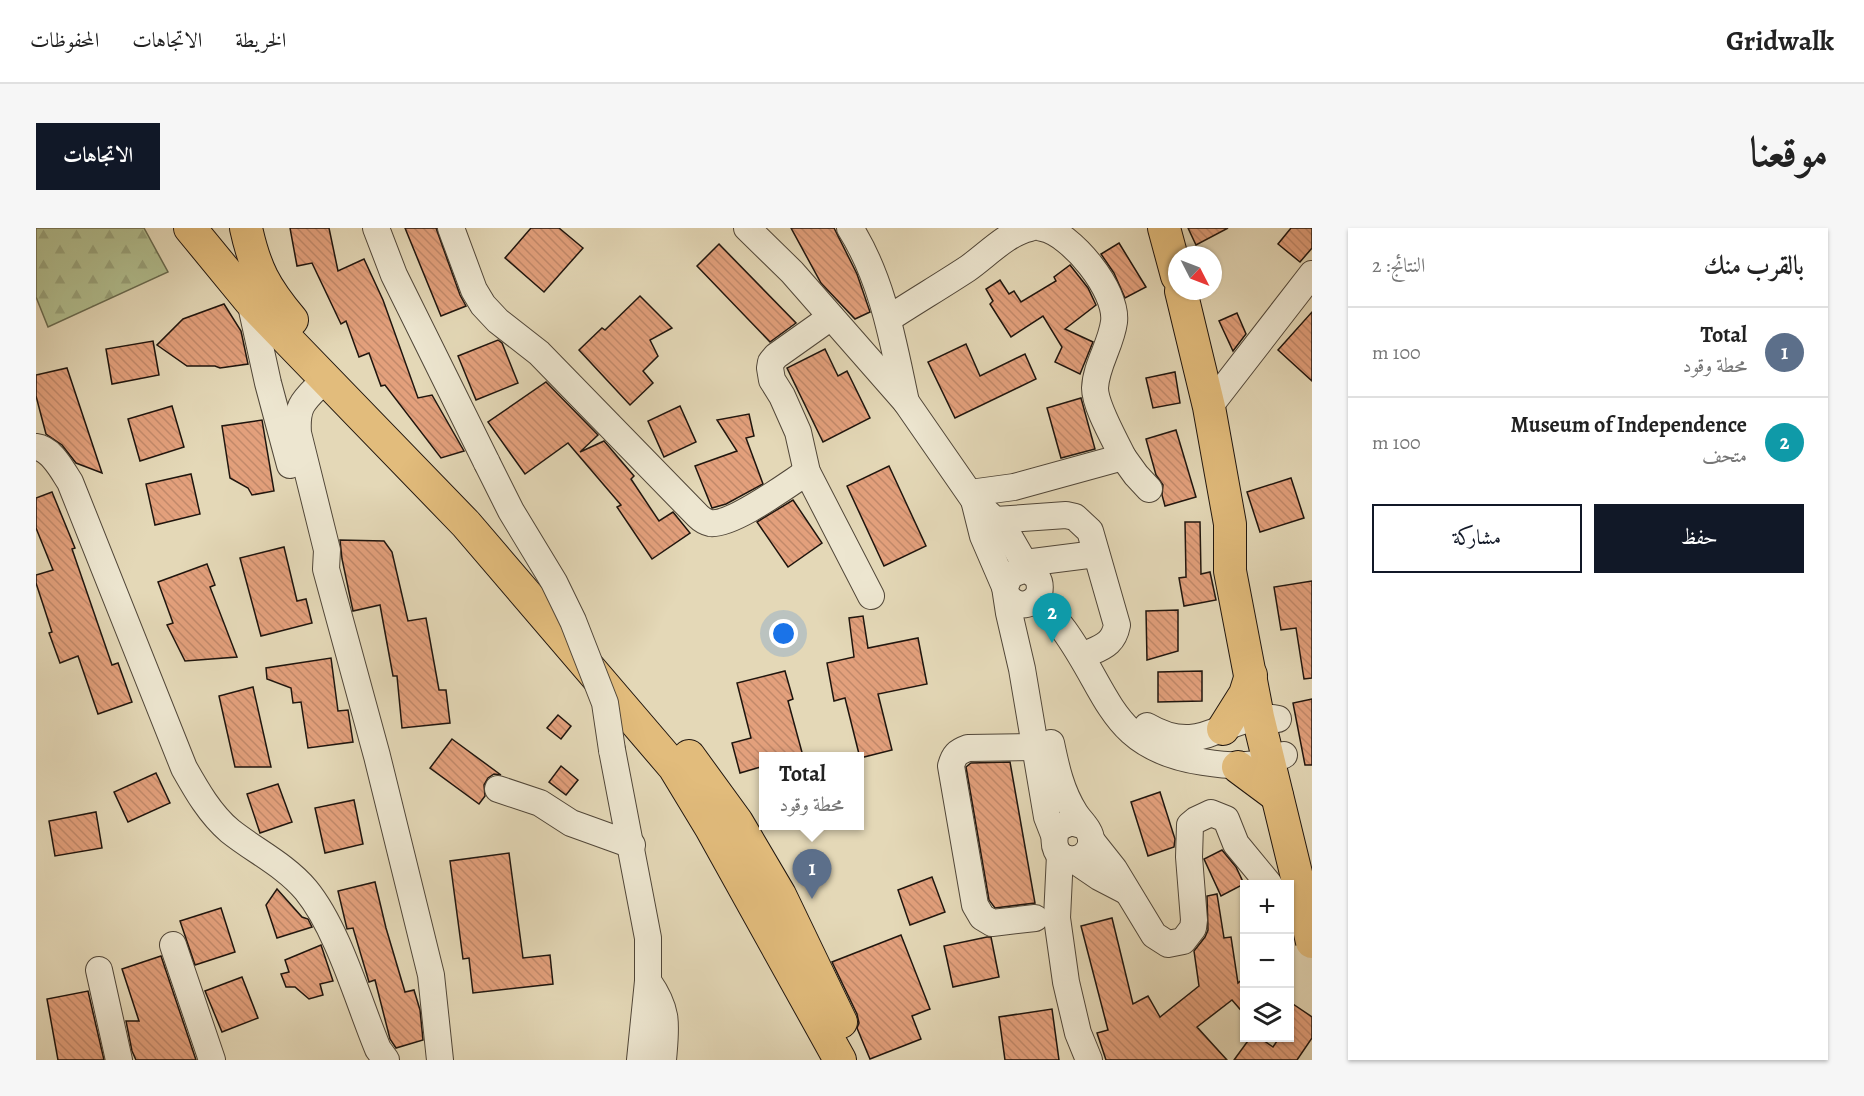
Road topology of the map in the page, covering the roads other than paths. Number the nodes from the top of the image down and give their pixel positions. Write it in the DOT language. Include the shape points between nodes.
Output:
graph roads {
  1 [pos="190,228"];
  2 [pos="246,228"];
  3 [pos="376,228"];
  4 [pos="451,228"];
  5 [pos="747,228"];
  6 [pos="850,228"];
  7 [pos="1030,228"];
  8 [pos="1042,228"];
  9 [pos="1164,228"];
  10 [pos="1169,246"];
  11 [pos="1312,274"];
  12 [pos="1182,300"];
  13 [pos="250,301"];
  14 [pos="831,317"];
  15 [pos="890,330"];
  16 [pos="863,356"];
  17 [pos="325,379"];
  18 [pos="906,402"];
  19 [pos="1209,407"];
  20 [pos="36,447"];
  21 [pos="1124,457"];
  22 [pos="807,472"];
  23 [pos="1149,489"];
  24 [pos="972,497"];
  25 [pos="996,520"];
  26 [pos="1230,524"];
  27 [pos="1096,554"];
  28 [pos="326,569"];
  29 [pos="1032,585"];
  30 [pos="1006,590"];
  31 [pos="871,597"];
  32 [pos="1091,652"];
  33 [pos="1251,675"];
  34 [pos="1268,718"];
  35 [pos="1223,729"];
  36 [pos="1036,747"];
  37 [pos="1276,758"];
  38 [pos="1238,767"];
  39 [pos="498,789"];
  40 [pos="1277,796"];
  41 [pos="1088,833"];
  42 [pos="632,845"];
  43 [pos="1063,850"];
  44 [pos="1312,866"];
  45 [pos="1265,880"];
  46 [pos="1126,891"];
  47 [pos="1302,908"];
  48 [pos="1035,918"];
  49 [pos="1312,942"];
  50 [pos="173,945"];
  51 [pos="99,970"];
  52 [pos="648,981"];
  53 [pos="119,1060"];
  54 [pos="212,1060"];
  55 [pos="386,1060"];
  56 [pos="440,1060"];
  57 [pos="640,1060"];
  58 [pos="663,1060"];
  59 [pos="840,1060"];
  60 [pos="862,1060"];
  61 [pos="1089,1060"];
  1 -- 13 [label="main road"];
  2 -- 60 [label="main road" via="258,271 291,319 506,542 694,763 737,822 780,895"];
  3 -- 42 [label="street, bridge" via="394,274 487,463 573,621 605,703"];
  4 -- 22 [label="street" via="483,305 568,381 698,516 709,523 735,517"];
  5 -- 14 [label="street"];
  6 -- 15 [label="street" via="875,279"];
  7 -- 15 [label="street" via="1008,238"];
  8 -- 21 [label="street" via="1060,236 1085,259 1112,301 1114,320 1095,391"];
  9 -- 10 [label="main road"];
  11 -- 19 [label="street"];
  12 -- 19 [label="main road"];
  13 -- 17 [label="main road"];
  13 -- 28 [label="street" via="285,450 317,556"];
  14 -- 16 [label="street"];
  14 -- 22 [label="street" via="776,356 770,368 798,432"];
  15 -- 16 [label="street" via="881,352"];
  15 -- 18 [label="street"];
  16 -- 18 [label="street"];
  17 -- 28 [label="street" via="299,407 297,415 327,550"];
  17 -- 59 [label="main road" via="466,524 674,767"];
  18 -- 24 [label="street"];
  19 -- 26 [label="main road"];
  20 -- 55 [label="street" via="56,460 70,482 180,758 199,795 216,818 284,869 318,906"];
  21 -- 23 [label="street"];
  21 -- 24 [label="street"];
  22 -- 31 [label="street"];
  24 -- 25 [label="street"];
  24 -- 30 [label="street" via="983,536"];
  25 -- 27 [label="street" via="1066,514 1075,517 1090,531"];
  25 -- 29 [label="street" via="1015,544"];
  26 -- 33 [label="main road" via="1230,571"];
  26 -- 34 [label="main road" via="1247,570"];
  27 -- 29 [label="street"];
  27 -- 32 [label="street" via="1117,625 1112,640"];
  28 -- 56 [label="street" via="431,975"];
  29 -- 30 [label="street" via="1016,604"];
  29 -- 32 [label="street" via="1069,617"];
  29 -- 38 [label="street" via="1063,628 1115,716 1130,732 1168,754"];
  29 -- 41 [label="street" via="1027,634 1058,773 1068,801"];
  30 -- 36 [label="street"];
  32 -- 35 [label="street" via="1131,714 1158,733 1186,739"];
  33 -- 34 [label="main road"];
  33 -- 35 [label="main road" via="1245,694"];
  34 -- 35 [label="street" via="1245,719"];
  34 -- 37 [label="main road"];
  36 -- 43 [label="street" via="1047,817"];
  36 -- 48 [label="street" via="968,748 955,755 951,766 978,911 992,923"];
  37 -- 38 [label="street"];
  37 -- 40 [label="main road"];
  37 -- 44 [label="main road"];
  38 -- 40 [label="main road"];
  39 -- 42 [label="street" via="540,803 571,823"];
  40 -- 47 [label="main road"];
  41 -- 43 [label="street" via="1086,853"];
  41 -- 43 [label="street" via="1071,822 1064,824"];
  41 -- 46 [label="street"];
  42 -- 52 [label="street" via="648,938"];
  43 -- 46 [label="street"];
  43 -- 61 [label="street" via="1057,890 1058,929 1078,1033"];
  45 -- 46 [label="street" via="1236,844 1226,819 1211,813 1190,825 1194,920 1190,935 1176,944 1160,941"];
  47 -- 49 [label="main road, bridge"];
  50 -- 54 [label="street"];
  51 -- 53 [label="street"];
  52 -- 57 [label="street"];
  52 -- 58 [label="street" via="666,1018"];
}
